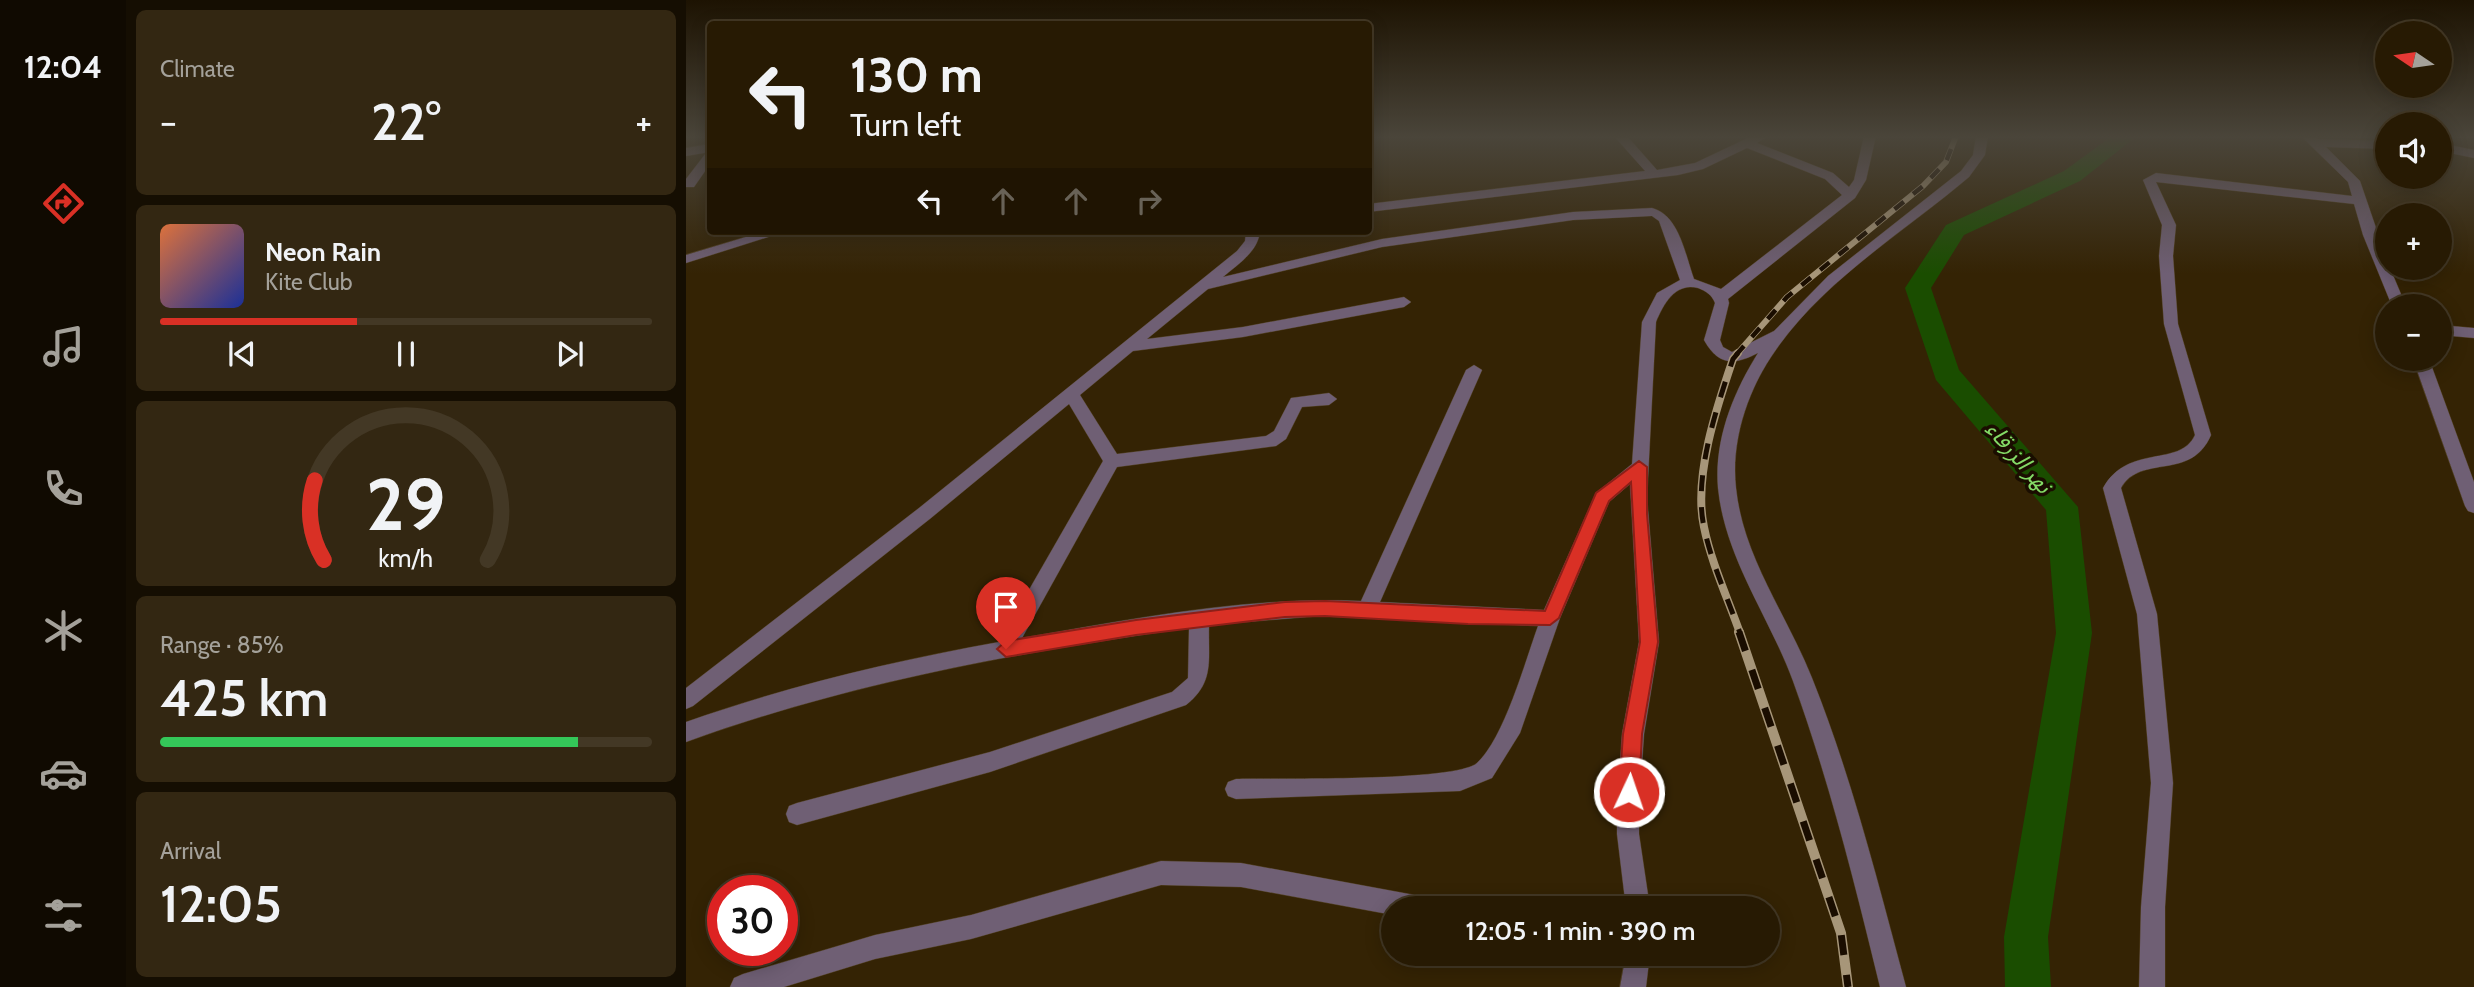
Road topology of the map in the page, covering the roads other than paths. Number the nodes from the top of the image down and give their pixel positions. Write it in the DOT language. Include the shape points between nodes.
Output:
graph roads {
  1 [pos="1586,182"];
  2 [pos="1836,182"];
  3 [pos="1859,182"];
  4 [pos="1955,182"];
  5 [pos="2151,182"];
  6 [pos="2199,182"];
  7 [pos="2354,182"];
  8 [pos="1850,195"];
  9 [pos="2360,201"];
  10 [pos="1372,208"];
  11 [pos="720,235"];
  12 [pos="766,235"];
  13 [pos="1252,235"];
  14 [pos="710,251"];
  15 [pos="686,259"];
  16 [pos="1688,282"];
  17 [pos="1202,286"];
  18 [pos="2394,294"];
  19 [pos="1721,297"];
  20 [pos="1404,302"];
  21 [pos="2452,331"];
  22 [pos="1780,333"];
  23 [pos="2474,333"];
  24 [pos="1126,347"];
  25 [pos="1474,370"];
  26 [pos="2425,371"];
  27 [pos="1070,392"];
  28 [pos="1329,399"];
  29 [pos="1112,461"];
  30 [pos="1639,467"];
  31 [pos="2474,506"];
  32 [pos="1366,611"];
  33 [pos="1550,618"];
  34 [pos="1199,619"];
  35 [pos="1006,649"];
  36 [pos="686,700"];
  37 [pos="686,732"];
  38 [pos="1236,789"];
  39 [pos="797,814"];
  40 [pos="1636,896"];
  41 [pos="1381,901"];
  42 [pos="1636,966"];
  43 [pos="744,987"];
  44 [pos="1633,987"];
  45 [pos="1893,987"];
  46 [pos="2152,987"];
  1 -- 10 [label="street"];
  2 -- 8 [label="street"];
  3 -- 8 [label="street"];
  4 -- 22 [label="street" via="1817,293"];
  5 -- 46 [label="street" via="2169,225 2166,256 2171,324 2203,435 2187,455 2141,465 2114,480 2112,488 2147,614 2162,783"];
  6 -- 9 [label="street"];
  7 -- 9 [label="street"];
  8 -- 19 [label="street"];
  9 -- 18 [label="street"];
  11 -- 14 [label="street"];
  12 -- 14 [label="street"];
  13 -- 17 [label="street" via="1248,247"];
  14 -- 15 [label="street"];
  16 -- 17 [label="street" via="1665,220 1660,214 1646,212 1573,216 1382,243"];
  16 -- 19 [label="street" via="1710,287"];
  16 -- 30 [label="street" via="1659,297 1649,322"];
  17 -- 24 [label="street"];
  19 -- 22 [label="street" via="1712,340 1728,358 1738,358"];
  20 -- 24 [label="street" via="1243,332"];
  21 -- 23 [label="street"];
  22 -- 45 [label="street" via="1745,387 1736,412 1727,475 1731,517 1801,677"];
  24 -- 27 [label="street"];
  25 -- 32 [label="street"];
  26 -- 31 [label="street"];
  27 -- 29 [label="street"];
  27 -- 36 [label="street" via="925,513"];
  28 -- 29 [label="street" via="1297,402 1280,435 1270,442"];
  29 -- 35 [label="street"];
  30 -- 33 [label="street" via="1602,498"];
  30 -- 40 [label="street" via="1650,628 1633,734 1628,808"];
  32 -- 33 [label="street"];
  32 -- 34 [label="street" via="1285,610"];
  33 -- 38 [label="street" via="1514,726 1489,767 1477,776 1408,785"];
  34 -- 35 [label="street"];
  34 -- 39 [label="street" via="1198,678 1179,699 1006,760"];
  35 -- 37 [label="street" via="826,690"];
  41 -- 43 [label="street" via="1253,877 1161,873 971,927 875,947"];
  42 -- 44 [label="street"];
}
